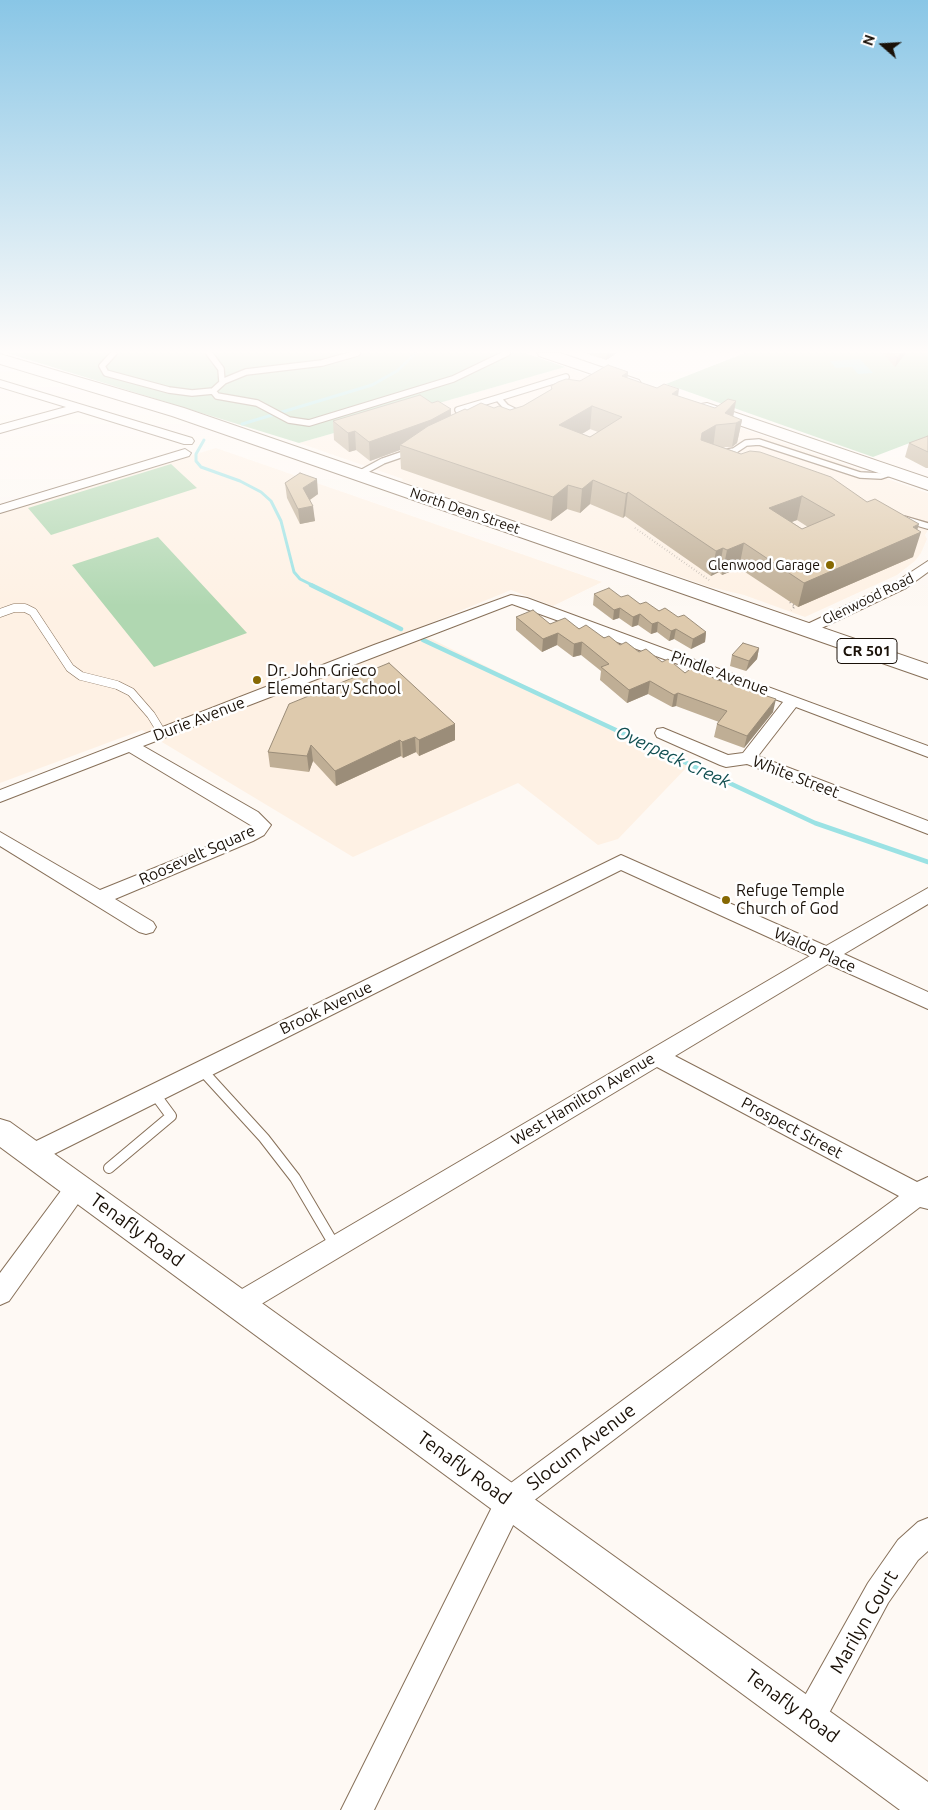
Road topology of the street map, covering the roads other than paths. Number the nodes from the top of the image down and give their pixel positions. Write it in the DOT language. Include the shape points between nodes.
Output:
graph roads {
  1 [pos="161,437"];
  2 [pos="252,437"];
  3 [pos="792,437"];
  4 [pos="420,448"];
  5 [pos="785,450"];
  6 [pos="770,452"];
  7 [pos="733,459"];
  8 [pos="893,472"];
  9 [pos="359,474"];
  10 [pos="928,484"];
  11 [pos="0,509"];
  12 [pos="928,526"];
  13 [pos="928,532"];
  14 [pos="928,565"];
  15 [pos="511,599"];
  16 [pos="0,613"];
  17 [pos="806,630"];
  18 [pos="928,672"];
  19 [pos="793,700"];
  20 [pos="162,733"];
  21 [pos="663,733"];
  22 [pos="130,746"];
  23 [pos="928,752"];
  24 [pos="748,758"];
  25 [pos="0,796"];
  26 [pos="928,828"];
  27 [pos="0,838"];
  28 [pos="621,862"];
  29 [pos="928,895"];
  30 [pos="100,898"];
  31 [pos="146,927"];
  32 [pos="825,955"];
  33 [pos="928,1001"];
  34 [pos="656,1056"];
  35 [pos="202,1070"];
  36 [pos="154,1093"];
  37 [pos="0,1131"];
  38 [pos="32,1154"];
  39 [pos="109,1168"];
  40 [pos="77,1187"];
  41 [pos="925,1194"];
  42 [pos="335,1247"];
  43 [pos="0,1293"];
  44 [pos="239,1304"];
  45 [pos="510,1501"];
  46 [pos="928,1532"];
  47 [pos="809,1719"];
  48 [pos="928,1806"];
  49 [pos="357,1810"];
  1 -- 11 [label="street" via="187,447"];
  2 -- 9 [label="main road, North Dean Street / CR 501"];
  3 -- 8 [label="main road"];
  4 -- 9 [label="lane" via="383,461"];
  5 -- 6 [label="lane"];
  5 -- 7 [label="lane" via="754,442 734,451 717,453"];
  5 -- 8 [label="lane" via="860,475 881,476"];
  8 -- 10 [label="main road"];
  9 -- 17 [label="main road, North Dean Street / CR 501"];
  12 -- 13 [label="lane" via="900,520"];
  14 -- 17 [label="street, Glenwood Road" via="901,585"];
  15 -- 19 [label="street, Pindle Avenue"];
  15 -- 20 [label="street, Durie Avenue"];
  16 -- 20 [label="lane" via="14,608 33,612 70,668 81,676 131,692"];
  17 -- 18 [label="main road, North Dean Street / CR 501"];
  19 -- 23 [label="street, Pindle Avenue"];
  19 -- 24 [label="street"];
  20 -- 22 [label="street, Durie Avenue"];
  21 -- 24 [label="street, White Street" via="726,761"];
  22 -- 25 [label="street, Durie Avenue"];
  22 -- 30 [label="street, Roosevelt Square" via="252,816 261,823 261,827 247,836"];
  24 -- 26 [label="street, White Street"];
  27 -- 30 [label="street"];
  28 -- 32 [label="street, Waldo Place"];
  28 -- 35 [label="street, Brook Avenue"];
  29 -- 32 [label="street, West Hamilton Avenue"];
  30 -- 31 [label="street"];
  32 -- 33 [label="street, Waldo Place"];
  32 -- 34 [label="street, West Hamilton Avenue"];
  34 -- 41 [label="street, Prospect Street"];
  34 -- 42 [label="street, West Hamilton Avenue"];
  35 -- 36 [label="street, Brook Avenue"];
  35 -- 42 [label="lane" via="264,1138 295,1178"];
  36 -- 38 [label="street, Brook Avenue"];
  36 -- 39 [label="lane" via="171,1116"];
  37 -- 38 [label="street, Tenafly Road"];
  38 -- 40 [label="street, Tenafly Road"];
  40 -- 43 [label="street"];
  40 -- 44 [label="street, Tenafly Road"];
  41 -- 45 [label="street, Slocum Avenue"];
  42 -- 44 [label="street, West Hamilton Avenue"];
  44 -- 45 [label="street, Tenafly Road"];
  45 -- 47 [label="street, Tenafly Road"];
  45 -- 49 [label="street, Slocum Avenue"];
  46 -- 47 [label="street, Marilyn Court" via="908,1550 878,1593"];
  47 -- 48 [label="street, Tenafly Road"];
}
